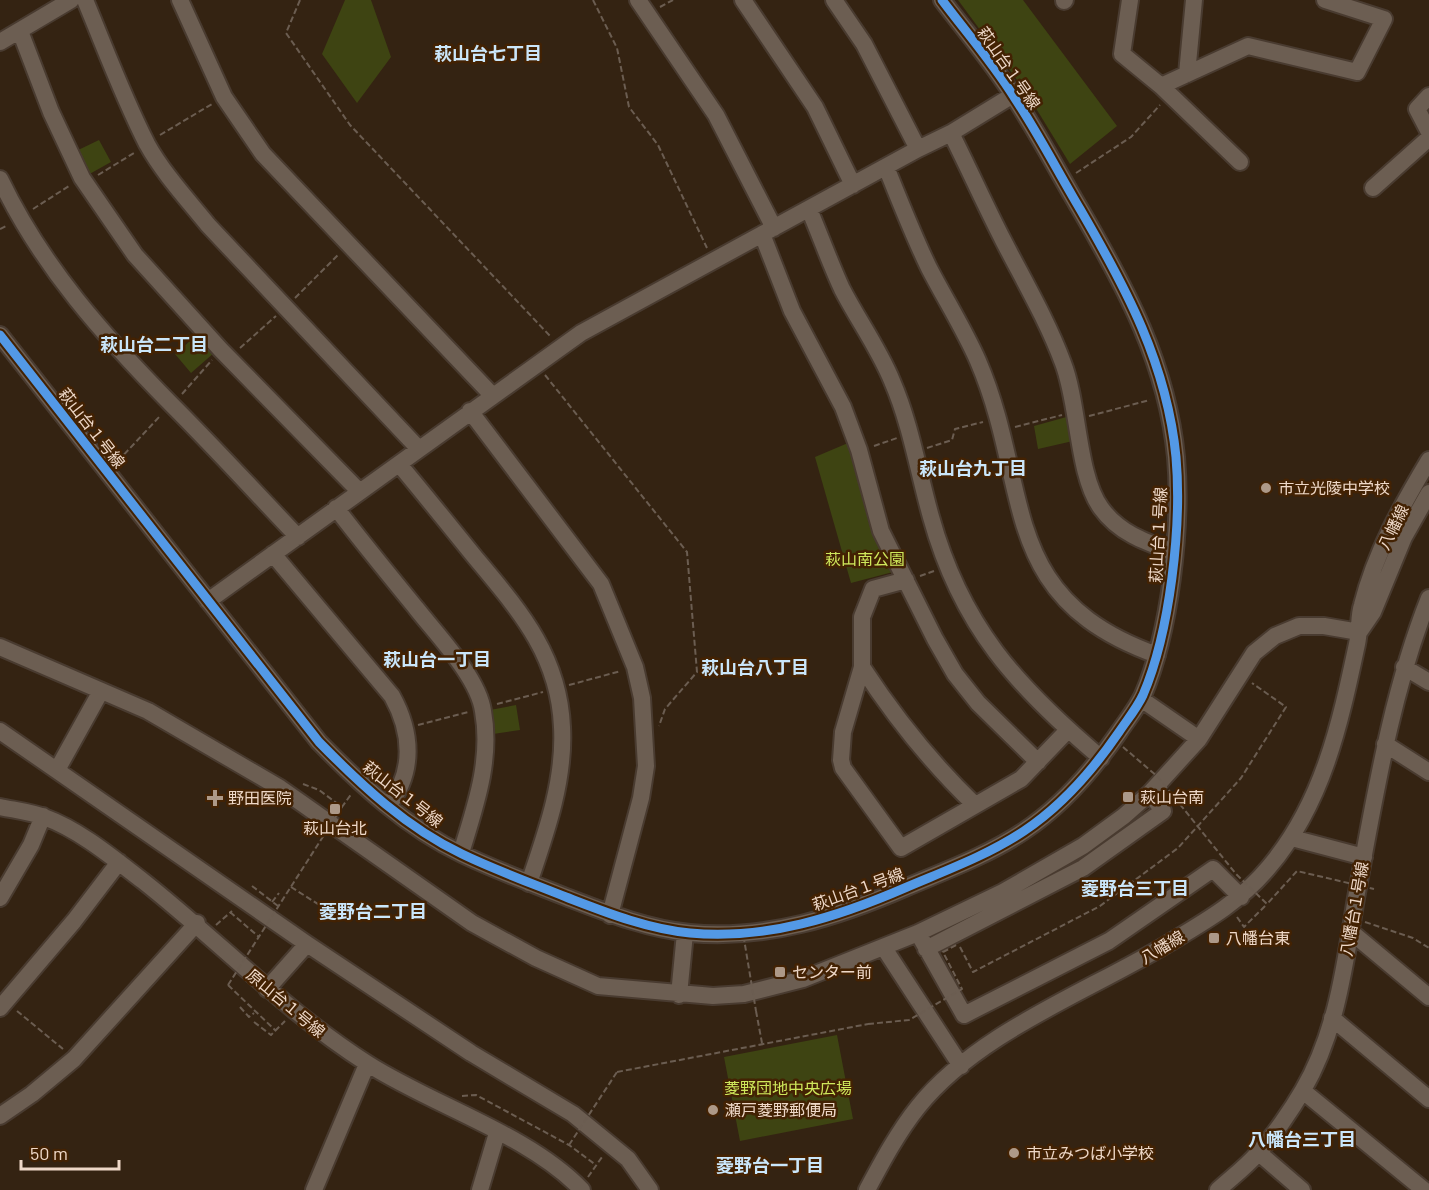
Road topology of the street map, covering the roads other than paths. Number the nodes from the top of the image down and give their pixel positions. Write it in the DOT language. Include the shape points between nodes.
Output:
graph roads {
  1 [pos="85,0"];
  2 [pos="180,0"];
  3 [pos="638,0"];
  4 [pos="743,0"];
  5 [pos="834,0"];
  6 [pos="942,0"];
  7 [pos="1130,0"];
  8 [pos="1194,0"];
  9 [pos="1325,0"];
  10 [pos="64,2"];
  11 [pos="20,31"];
  12 [pos="0,42"];
  13 [pos="1187,74"];
  14 [pos="1165,90"];
  15 [pos="1013,95"];
  16 [pos="1429,96"];
  17 [pos="1429,132"];
  18 [pos="951,134"];
  19 [pos="1429,138"];
  20 [pos="918,148"];
  21 [pos="1240,162"];
  22 [pos="886,167"];
  23 [pos="0,178"];
  24 [pos="853,185"];
  25 [pos="1373,188"];
  26 [pos="809,209"];
  27 [pos="768,231"];
  28 [pos="0,335"];
  29 [pos="492,395"];
  30 [pos="470,411"];
  31 [pos="419,449"];
  32 [pos="1429,460"];
  33 [pos="399,464"];
  34 [pos="359,491"];
  35 [pos="1429,493"];
  36 [pos="336,508"];
  37 [pos="298,537"];
  38 [pos="1173,552"];
  39 [pos="273,554"];
  40 [pos="906,580"];
  41 [pos="1429,598"];
  42 [pos="208,601"];
  43 [pos="1359,632"];
  44 [pos="0,647"];
  45 [pos="1157,656"];
  46 [pos="862,667"];
  47 [pos="1404,667"];
  48 [pos="1429,682"];
  49 [pos="101,691"];
  50 [pos="1141,699"];
  51 [pos="1068,730"];
  52 [pos="0,731"];
  53 [pos="1199,738"];
  54 [pos="1385,744"];
  55 [pos="1101,758"];
  56 [pos="1038,762"];
  57 [pos="57,770"];
  58 [pos="1429,772"];
  59 [pos="1150,793"];
  60 [pos="975,805"];
  61 [pos="388,806"];
  62 [pos="0,807"];
  63 [pos="43,816"];
  64 [pos="1292,838"];
  65 [pos="461,853"];
  66 [pos="1364,856"];
  67 [pos="119,862"];
  68 [pos="529,882"];
  69 [pos="0,898"];
  70 [pos="1236,902"];
  71 [pos="610,915"];
  72 [pos="202,928"];
  73 [pos="1351,932"];
  74 [pos="685,933"];
  75 [pos="918,933"];
  76 [pos="307,944"];
  77 [pos="884,948"];
  78 [pos="926,949"];
  79 [pos="267,989"];
  80 [pos="679,995"];
  81 [pos="1429,997"];
  82 [pos="3,1005"];
  83 [pos="1332,1018"];
  84 [pos="367,1064"];
  85 [pos="961,1066"];
  86 [pos="1303,1090"];
  87 [pos="1429,1099"];
  88 [pos="0,1116"];
  89 [pos="497,1133"];
  90 [pos="1259,1153"];
  91 [pos="576,1187"];
  92 [pos="314,1190"];
  93 [pos="480,1190"];
  94 [pos="650,1190"];
  95 [pos="867,1190"];
  96 [pos="1218,1190"];
  97 [pos="1302,1190"];
  98 [pos="1424,1190"];
  1 -- 31 [label="street" via="147,143 179,190"];
  2 -- 29 [label="street" via="224,97 262,154"];
  3 -- 27 [label="street" via="716,115"];
  4 -- 24 [label="street" via="815,107"];
  5 -- 20 [label="street" via="864,44"];
  6 -- 15 [label="street, 萩山台１号線"];
  7 -- 14 [label="street" via="1122,54"];
  8 -- 13 [label="street"];
  9 -- 13 [label="street" via="1384,19 1357,72 1248,46"];
  10 -- 11 [label="street"];
  11 -- 12 [label="street"];
  11 -- 34 [label="street" via="84,181 135,255 221,350"];
  13 -- 14 [label="street"];
  14 -- 21 [label="street"];
  15 -- 18 [label="street"];
  15 -- 38 [label="street, 萩山台１号線" via="1125,286 1146,336 1165,396 1175,454"];
  16 -- 17 [label="street" via="1417,109"];
  18 -- 20 [label="street"];
  18 -- 38 [label="street" via="1038,305 1064,365 1086,468 1100,507 1129,534"];
  19 -- 25 [label="street"];
  20 -- 22 [label="street"];
  22 -- 24 [label="street"];
  22 -- 45 [label="street" via="913,234 978,361 999,425 1021,520 1034,553 1071,605 1098,629"];
  23 -- 37 [label="street" via="19,219 58,279 98,328"];
  24 -- 26 [label="street"];
  26 -- 27 [label="street"];
  26 -- 51 [label="street" via="842,288 892,381 912,434 930,517 968,612 1002,663"];
  27 -- 29 [label="street" via="581,333"];
  27 -- 40 [label="street" via="792,311 828,375 859,450 875,518"];
  28 -- 42 [label="street, 萩山台１号線"];
  29 -- 30 [label="street"];
  30 -- 31 [label="street"];
  30 -- 71 [label="street" via="601,585 635,667 642,698 646,765"];
  31 -- 33 [label="street"];
  32 -- 43 [label="street, 八幡線" via="1397,516 1369,580"];
  33 -- 34 [label="street"];
  33 -- 68 [label="street" via="527,620 543,650 556,689 562,726 561,758 550,819"];
  34 -- 36 [label="street"];
  35 -- 43 [label="street, 八幡線" via="1404,537 1373,612"];
  36 -- 37 [label="street"];
  36 -- 65 [label="street" via="451,652 483,708 486,752 482,785"];
  37 -- 39 [label="street"];
  38 -- 45 [label="street, 萩山台１号線"];
  39 -- 42 [label="street"];
  39 -- 61 [label="street" via="392,696 407,728 407,768 398,794"];
  40 -- 46 [label="street" via="873,589 862,617"];
  40 -- 56 [label="street" via="955,674 996,723"];
  41 -- 47 [label="street, 八幡台１号線"];
  42 -- 61 [label="street, 萩山台１号線" via="319,742"];
  43 -- 53 [label="street" via="1299,626 1275,636 1254,652"];
  43 -- 64 [label="street, 八幡線" via="1328,760 1312,805"];
  44 -- 49 [label="street"];
  45 -- 50 [label="street, 萩山台１号線"];
  46 -- 60 [label="street" via="905,730"];
  46 -- 60 [label="street" via="840,747 843,768 901,848"];
  47 -- 48 [label="street"];
  47 -- 54 [label="street, 八幡台１号線"];
  49 -- 57 [label="street"];
  49 -- 80 [label="street" via="148,711 280,788 472,923 536,958 598,986"];
  50 -- 53 [label="street"];
  50 -- 55 [label="street, 萩山台１号線"];
  51 -- 55 [label="street"];
  51 -- 56 [label="street"];
  52 -- 57 [label="street"];
  53 -- 59 [label="street"];
  54 -- 58 [label="street"];
  54 -- 66 [label="street, 八幡台１号線"];
  55 -- 74 [label="street, 萩山台１号線" via="1071,792 1027,829 987,853 882,898 784,930 732,935"];
  56 -- 60 [label="street" via="1021,779"];
  57 -- 76 [label="street" via="248,893"];
  59 -- 75 [label="street" via="1083,846 1003,892"];
  59 -- 78 [label="street" via="1163,811 1083,868"];
  61 -- 65 [label="street, 萩山台１号線"];
  62 -- 63 [label="street, 原山台１号線"];
  63 -- 67 [label="street, 原山台１号線"];
  63 -- 69 [label="street"];
  64 -- 66 [label="street"];
  64 -- 70 [label="street, 八幡線"];
  65 -- 68 [label="street, 萩山台１号線"];
  66 -- 73 [label="street, 八幡台１号線"];
  67 -- 72 [label="street, 原山台１号線"];
  67 -- 82 [label="street"];
  68 -- 71 [label="street, 萩山台１号線"];
  70 -- 78 [label="street" via="1213,868 1109,941 964,1015"];
  70 -- 85 [label="street, 八幡線" via="1135,963 997,1037"];
  71 -- 74 [label="street, 萩山台１号線"];
  72 -- 79 [label="street, 原山台１号線"];
  72 -- 88 [label="street" via="74,1059"];
  73 -- 81 [label="street"];
  73 -- 83 [label="street, 八幡台１号線"];
  74 -- 80 [label="street"];
  75 -- 77 [label="street"];
  75 -- 78 [label="street"];
  76 -- 79 [label="street"];
  76 -- 94 [label="street" via="471,1053 573,1114 628,1159"];
  77 -- 80 [label="street" via="778,987 734,995"];
  77 -- 85 [label="street"];
  79 -- 84 [label="street, 原山台１号線"];
  83 -- 86 [label="street, 八幡台１号線"];
  83 -- 87 [label="street"];
  84 -- 89 [label="street, 原山台１号線"];
  84 -- 92 [label="street"];
  85 -- 95 [label="street, 八幡線" via="918,1106"];
  86 -- 90 [label="street, 八幡台１号線"];
  86 -- 98 [label="street"];
  89 -- 91 [label="street, 原山台１号線" via="533,1152"];
  89 -- 93 [label="street"];
  90 -- 96 [label="street, 八幡台１号線"];
  90 -- 97 [label="street"];
}
